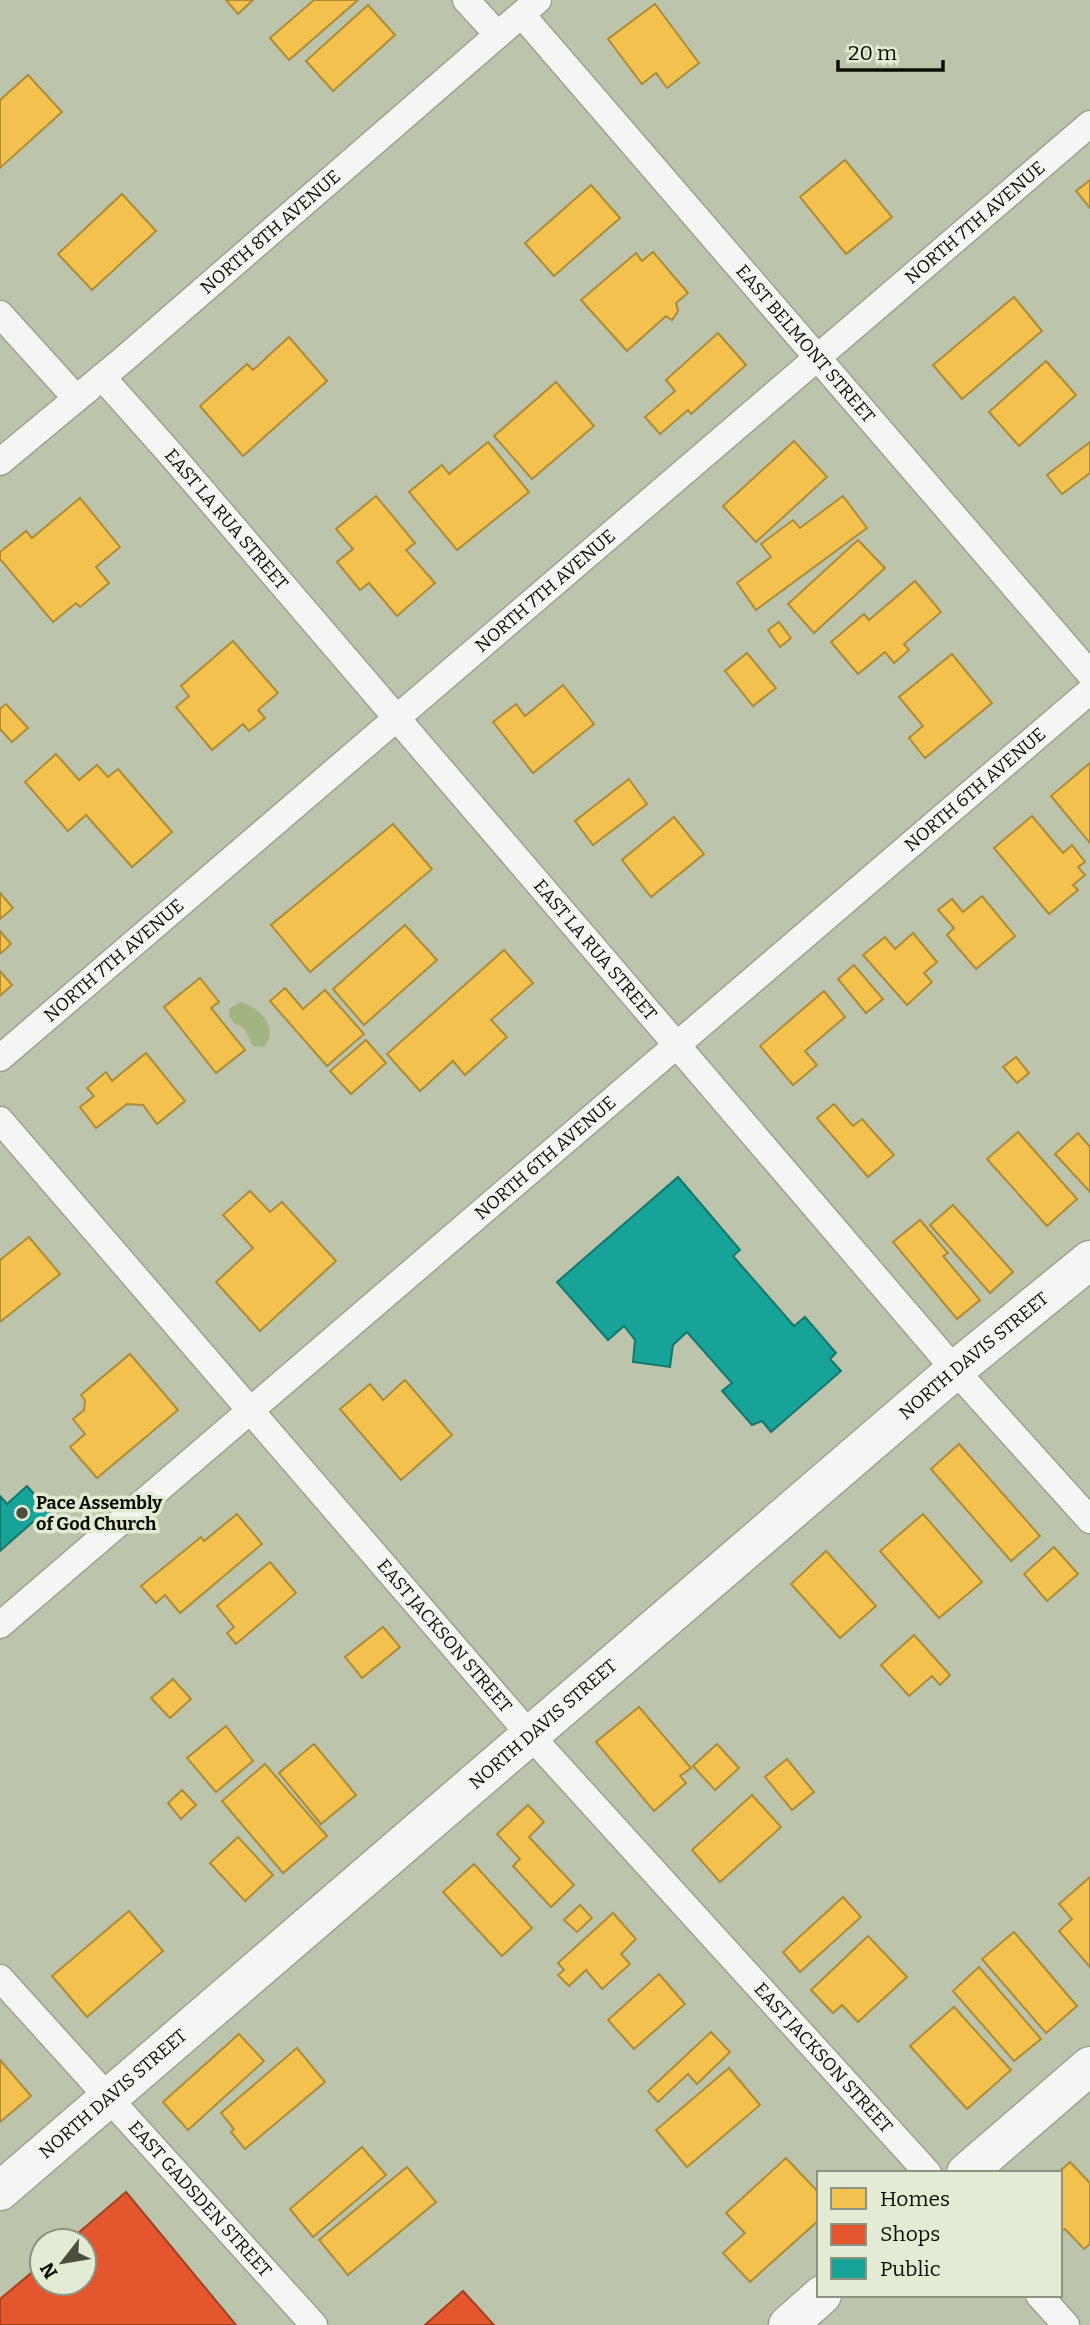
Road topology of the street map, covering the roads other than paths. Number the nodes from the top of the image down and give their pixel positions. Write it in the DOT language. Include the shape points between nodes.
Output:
graph roads {
  1 [pos="466,0"];
  2 [pos="530,7"];
  3 [pos="498,35"];
  4 [pos="1090,124"];
  5 [pos="0,314"];
  6 [pos="818,358"];
  7 [pos="102,377"];
  8 [pos="76,398"];
  9 [pos="0,463"];
  10 [pos="1090,674"];
  11 [pos="1090,691"];
  12 [pos="397,718"];
  13 [pos="676,1045"];
  14 [pos="0,1058"];
  15 [pos="0,1120"];
  16 [pos="1090,1260"];
  17 [pos="956,1370"];
  18 [pos="250,1412"];
  19 [pos="1090,1520"];
  20 [pos="0,1625"];
  21 [pos="530,1735"];
  22 [pos="0,1978"];
  23 [pos="1090,2066"];
  24 [pos="109,2098"];
  25 [pos="926,2171"];
  26 [pos="968,2171"];
  27 [pos="0,2191"];
  28 [pos="820,2297"];
  29 [pos="1041,2297"];
  30 [pos="314,2325"];
  31 [pos="788,2325"];
  32 [pos="1066,2325"];
  1 -- 3 [label="street"];
  2 -- 3 [label="street, NORTH 8TH AVENUE"];
  2 -- 6 [label="street, EAST BELMONT STREET"];
  3 -- 7 [label="street, NORTH 8TH AVENUE"];
  4 -- 6 [label="street, NORTH 7TH AVENUE"];
  5 -- 8 [label="street"];
  6 -- 10 [label="street, EAST BELMONT STREET"];
  6 -- 12 [label="street, NORTH 7TH AVENUE"];
  7 -- 8 [label="street, NORTH 8TH AVENUE"];
  7 -- 12 [label="street, EAST LA RUA STREET"];
  8 -- 9 [label="street, NORTH 8TH AVENUE"];
  11 -- 13 [label="street, NORTH 6TH AVENUE"];
  12 -- 13 [label="street, EAST LA RUA STREET"];
  12 -- 14 [label="street, NORTH 7TH AVENUE"];
  13 -- 17 [label="street, EAST LA RUA STREET"];
  13 -- 18 [label="street, NORTH 6TH AVENUE"];
  15 -- 18 [label="street, EAST JACKSON STREET"];
  16 -- 17 [label="main road, NORTH DAVIS STREET"];
  17 -- 19 [label="street, EAST LA RUA STREET"];
  17 -- 21 [label="main road, NORTH DAVIS STREET"];
  18 -- 20 [label="street, NORTH 6TH AVENUE"];
  18 -- 21 [label="street, EAST JACKSON STREET"];
  21 -- 24 [label="main road, NORTH DAVIS STREET"];
  21 -- 25 [label="street, EAST JACKSON STREET"];
  22 -- 24 [label="street, EAST GADSDEN STREET"];
  23 -- 26 [label="main road"];
  24 -- 27 [label="main road, NORTH DAVIS STREET"];
  24 -- 30 [label="street, EAST GADSDEN STREET"];
  28 -- 31 [label="main road"];
  29 -- 32 [label="street"];
}
